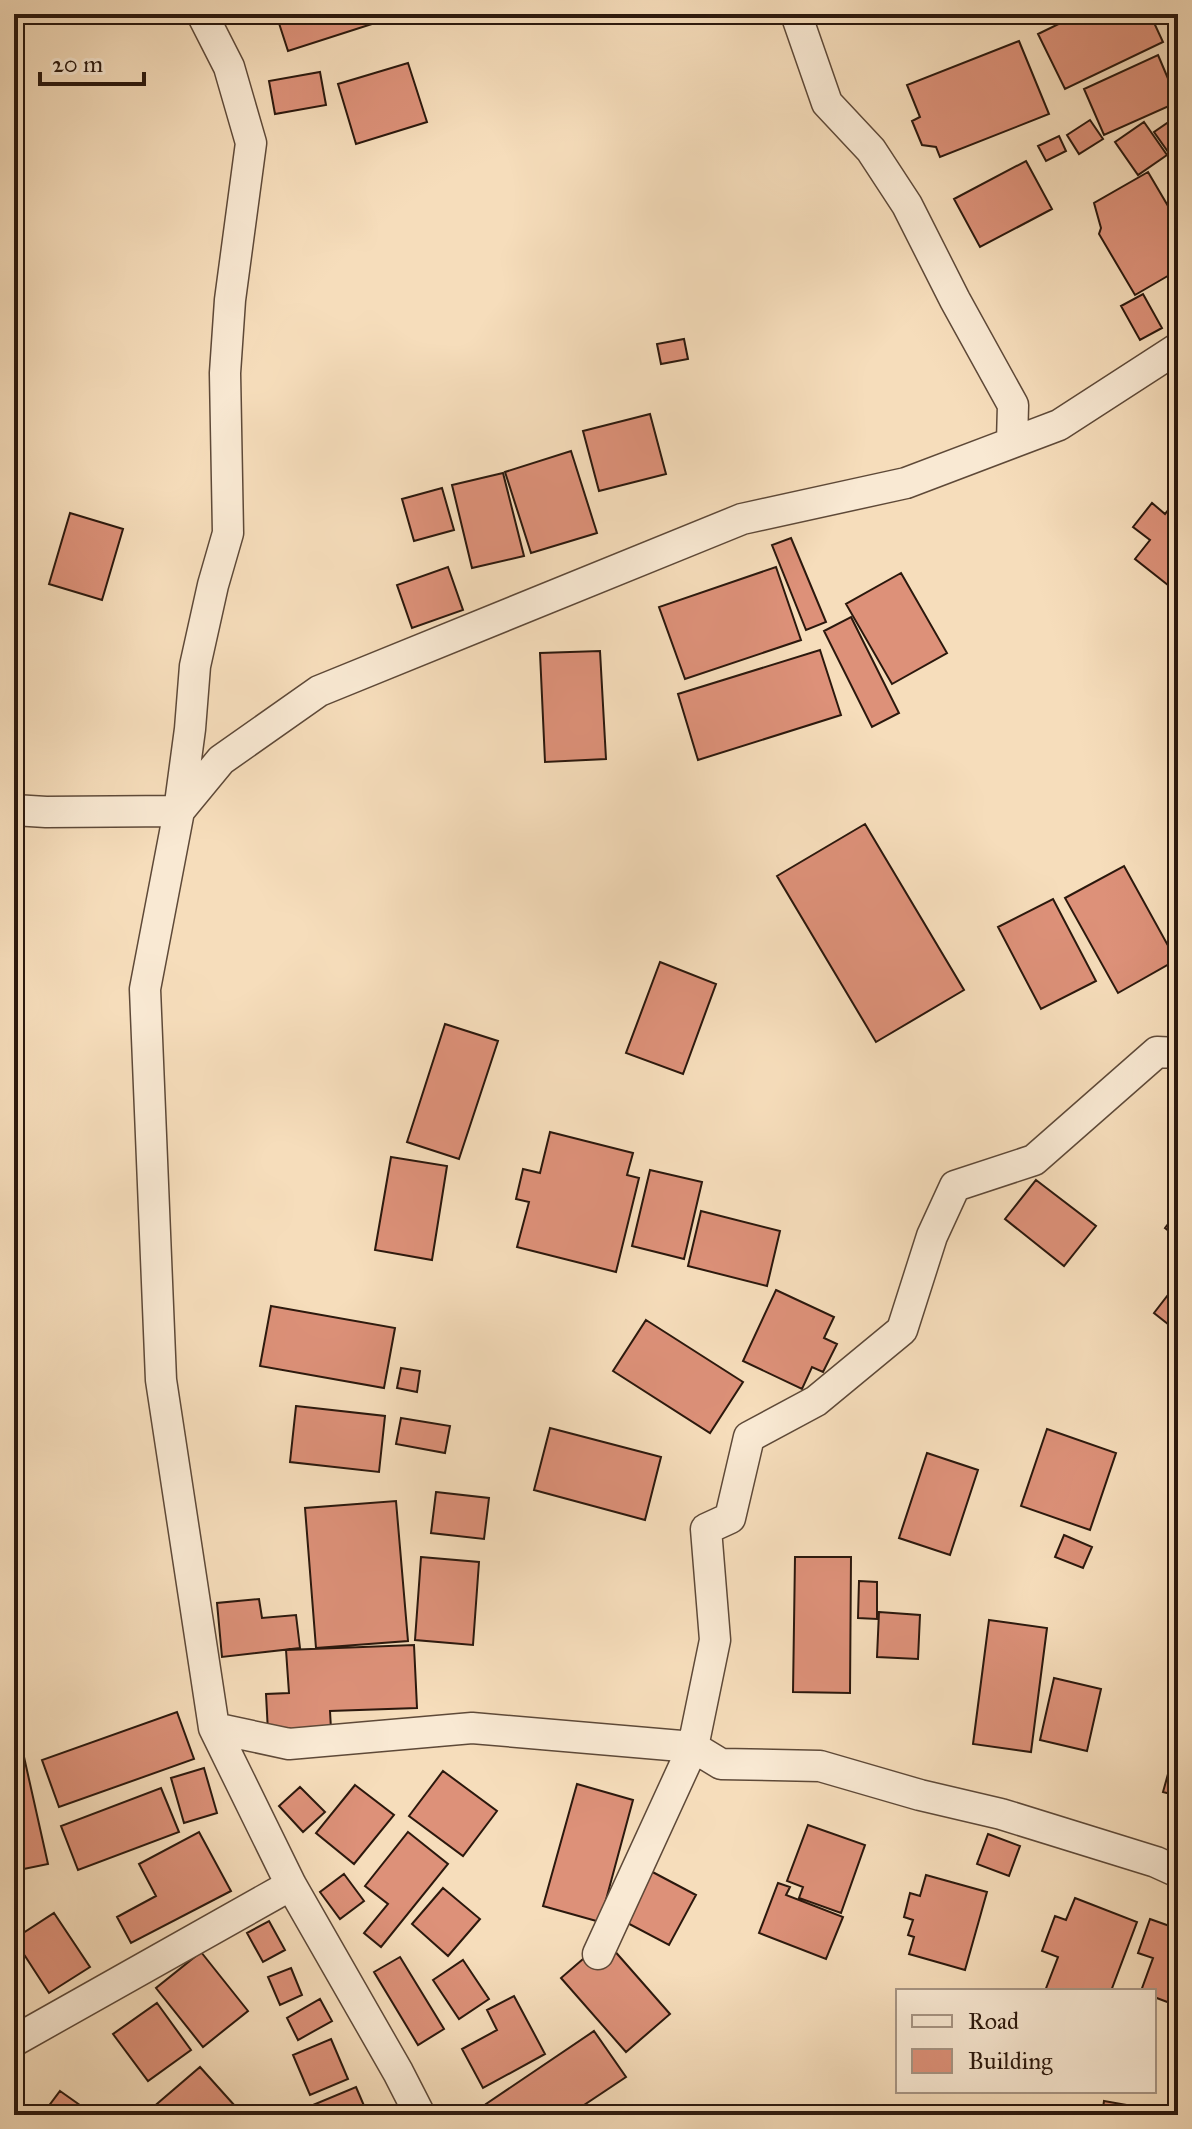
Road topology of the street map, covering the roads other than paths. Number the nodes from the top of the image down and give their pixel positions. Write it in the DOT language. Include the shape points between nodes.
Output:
graph roads {
  1 [pos="202,14"];
  2 [pos="796,14"];
  3 [pos="1178,348"];
  4 [pos="1012,442"];
  5 [pos="14,810"];
  6 [pos="179,811"];
  7 [pos="1178,1053"];
  8 [pos="214,1728"];
  9 [pos="693,1747"];
  10 [pos="1178,1872"];
  11 [pos="291,1885"];
  12 [pos="598,1954"];
  13 [pos="14,2041"];
  14 [pos="420,2115"];
  1 -- 6 [label="street" via="229,67 251,143 225,373 228,533 195,666"];
  2 -- 4 [label="street" via="827,103 871,150 907,205 1013,405"];
  3 -- 4 [label="street" via="1059,425"];
  4 -- 6 [label="street" via="906,483 742,519 319,691 221,760"];
  5 -- 6 [label="street"];
  6 -- 8 [label="street" via="145,989 161,1380"];
  7 -- 9 [label="street" via="1157,1052 1034,1160 955,1186 932,1236 902,1330 816,1401 749,1437 730,1518 706,1529 715,1640"];
  8 -- 9 [label="street" via="289,1744 472,1728"];
  8 -- 11 [label="street"];
  9 -- 10 [label="street" via="721,1764 820,1766 1001,1814"];
  9 -- 12 [label="street"];
  11 -- 13 [label="street"];
  11 -- 14 [label="street"];
}
